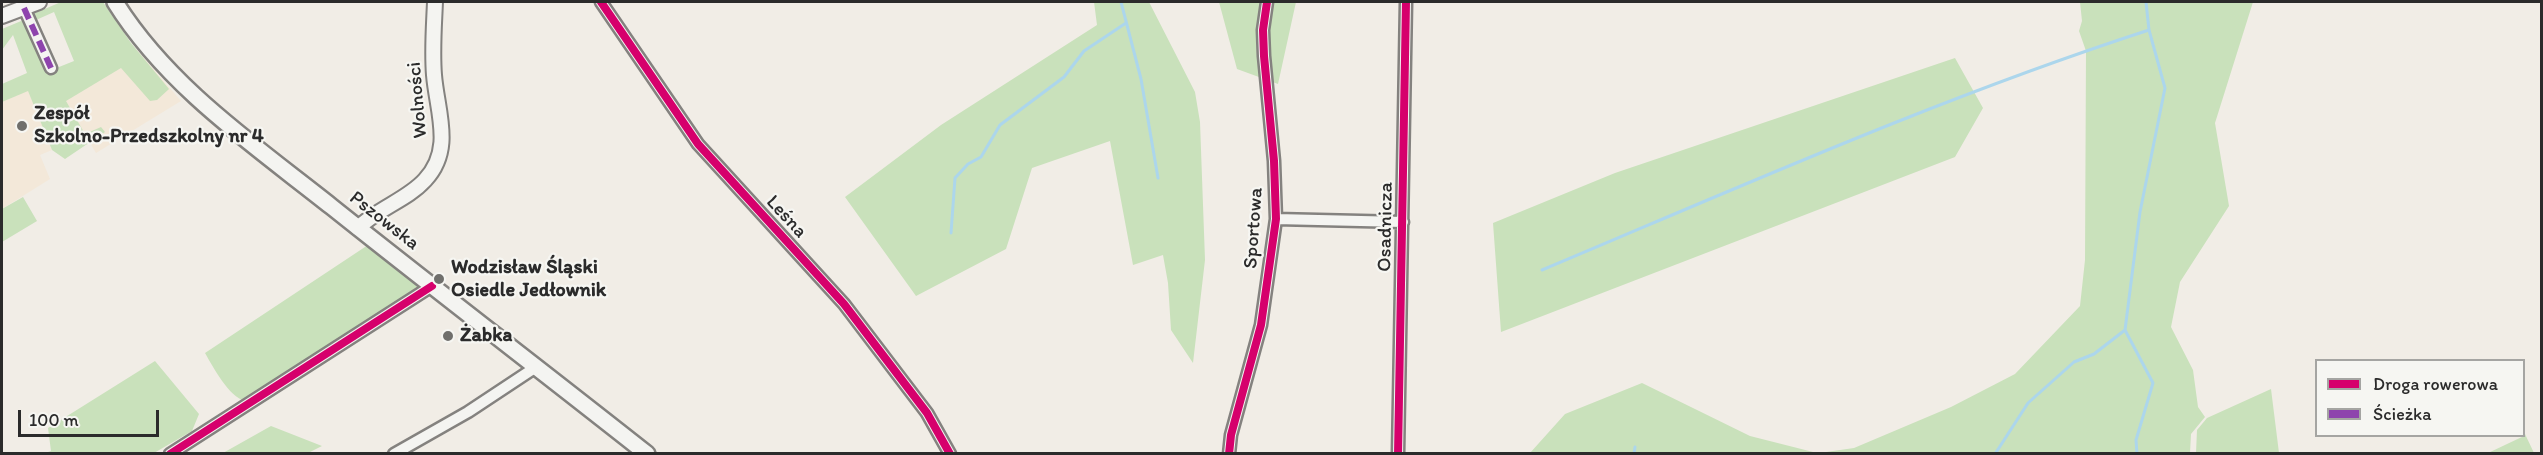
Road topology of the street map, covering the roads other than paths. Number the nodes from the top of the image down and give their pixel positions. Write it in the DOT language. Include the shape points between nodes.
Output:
graph roads {
  1 [pos="39,2"];
  2 [pos="115,2"];
  3 [pos="435,2"];
  4 [pos="601,2"];
  5 [pos="1267,2"];
  6 [pos="1406,2"];
  7 [pos="24,8"];
  8 [pos="2,16"];
  9 [pos="51,68"];
  10 [pos="1276,219"];
  11 [pos="1403,222"];
  12 [pos="358,228"];
  13 [pos="432,286"];
  14 [pos="537,367"];
  15 [pos="170,453"];
  16 [pos="394,453"];
  17 [pos="647,453"];
  18 [pos="950,453"];
  19 [pos="1229,453"];
  20 [pos="1398,453"];
  1 -- 7 [label="street"];
  2 -- 12 [label="main road, Pszowska" via="134,31 185,88"];
  3 -- 12 [label="street, Wolności" via="434,67 441,155 424,182"];
  4 -- 18 [label="street, Leśna" via="698,144 844,304 927,413"];
  5 -- 10 [label="street, Sportowa" via="1264,56"];
  6 -- 11 [label="street, Osadnicza"];
  7 -- 8 [label="street"];
  7 -- 9 [label="street"];
  10 -- 11 [label="street"];
  10 -- 19 [label="street, Sportowa" via="1261,325"];
  11 -- 20 [label="street, Osadnicza"];
  12 -- 13 [label="main road, Pszowska"];
  13 -- 14 [label="main road, Pszowska"];
  13 -- 15 [label="street"];
  14 -- 16 [label="street" via="468,412"];
  14 -- 17 [label="main road, Pszowska"];
}
